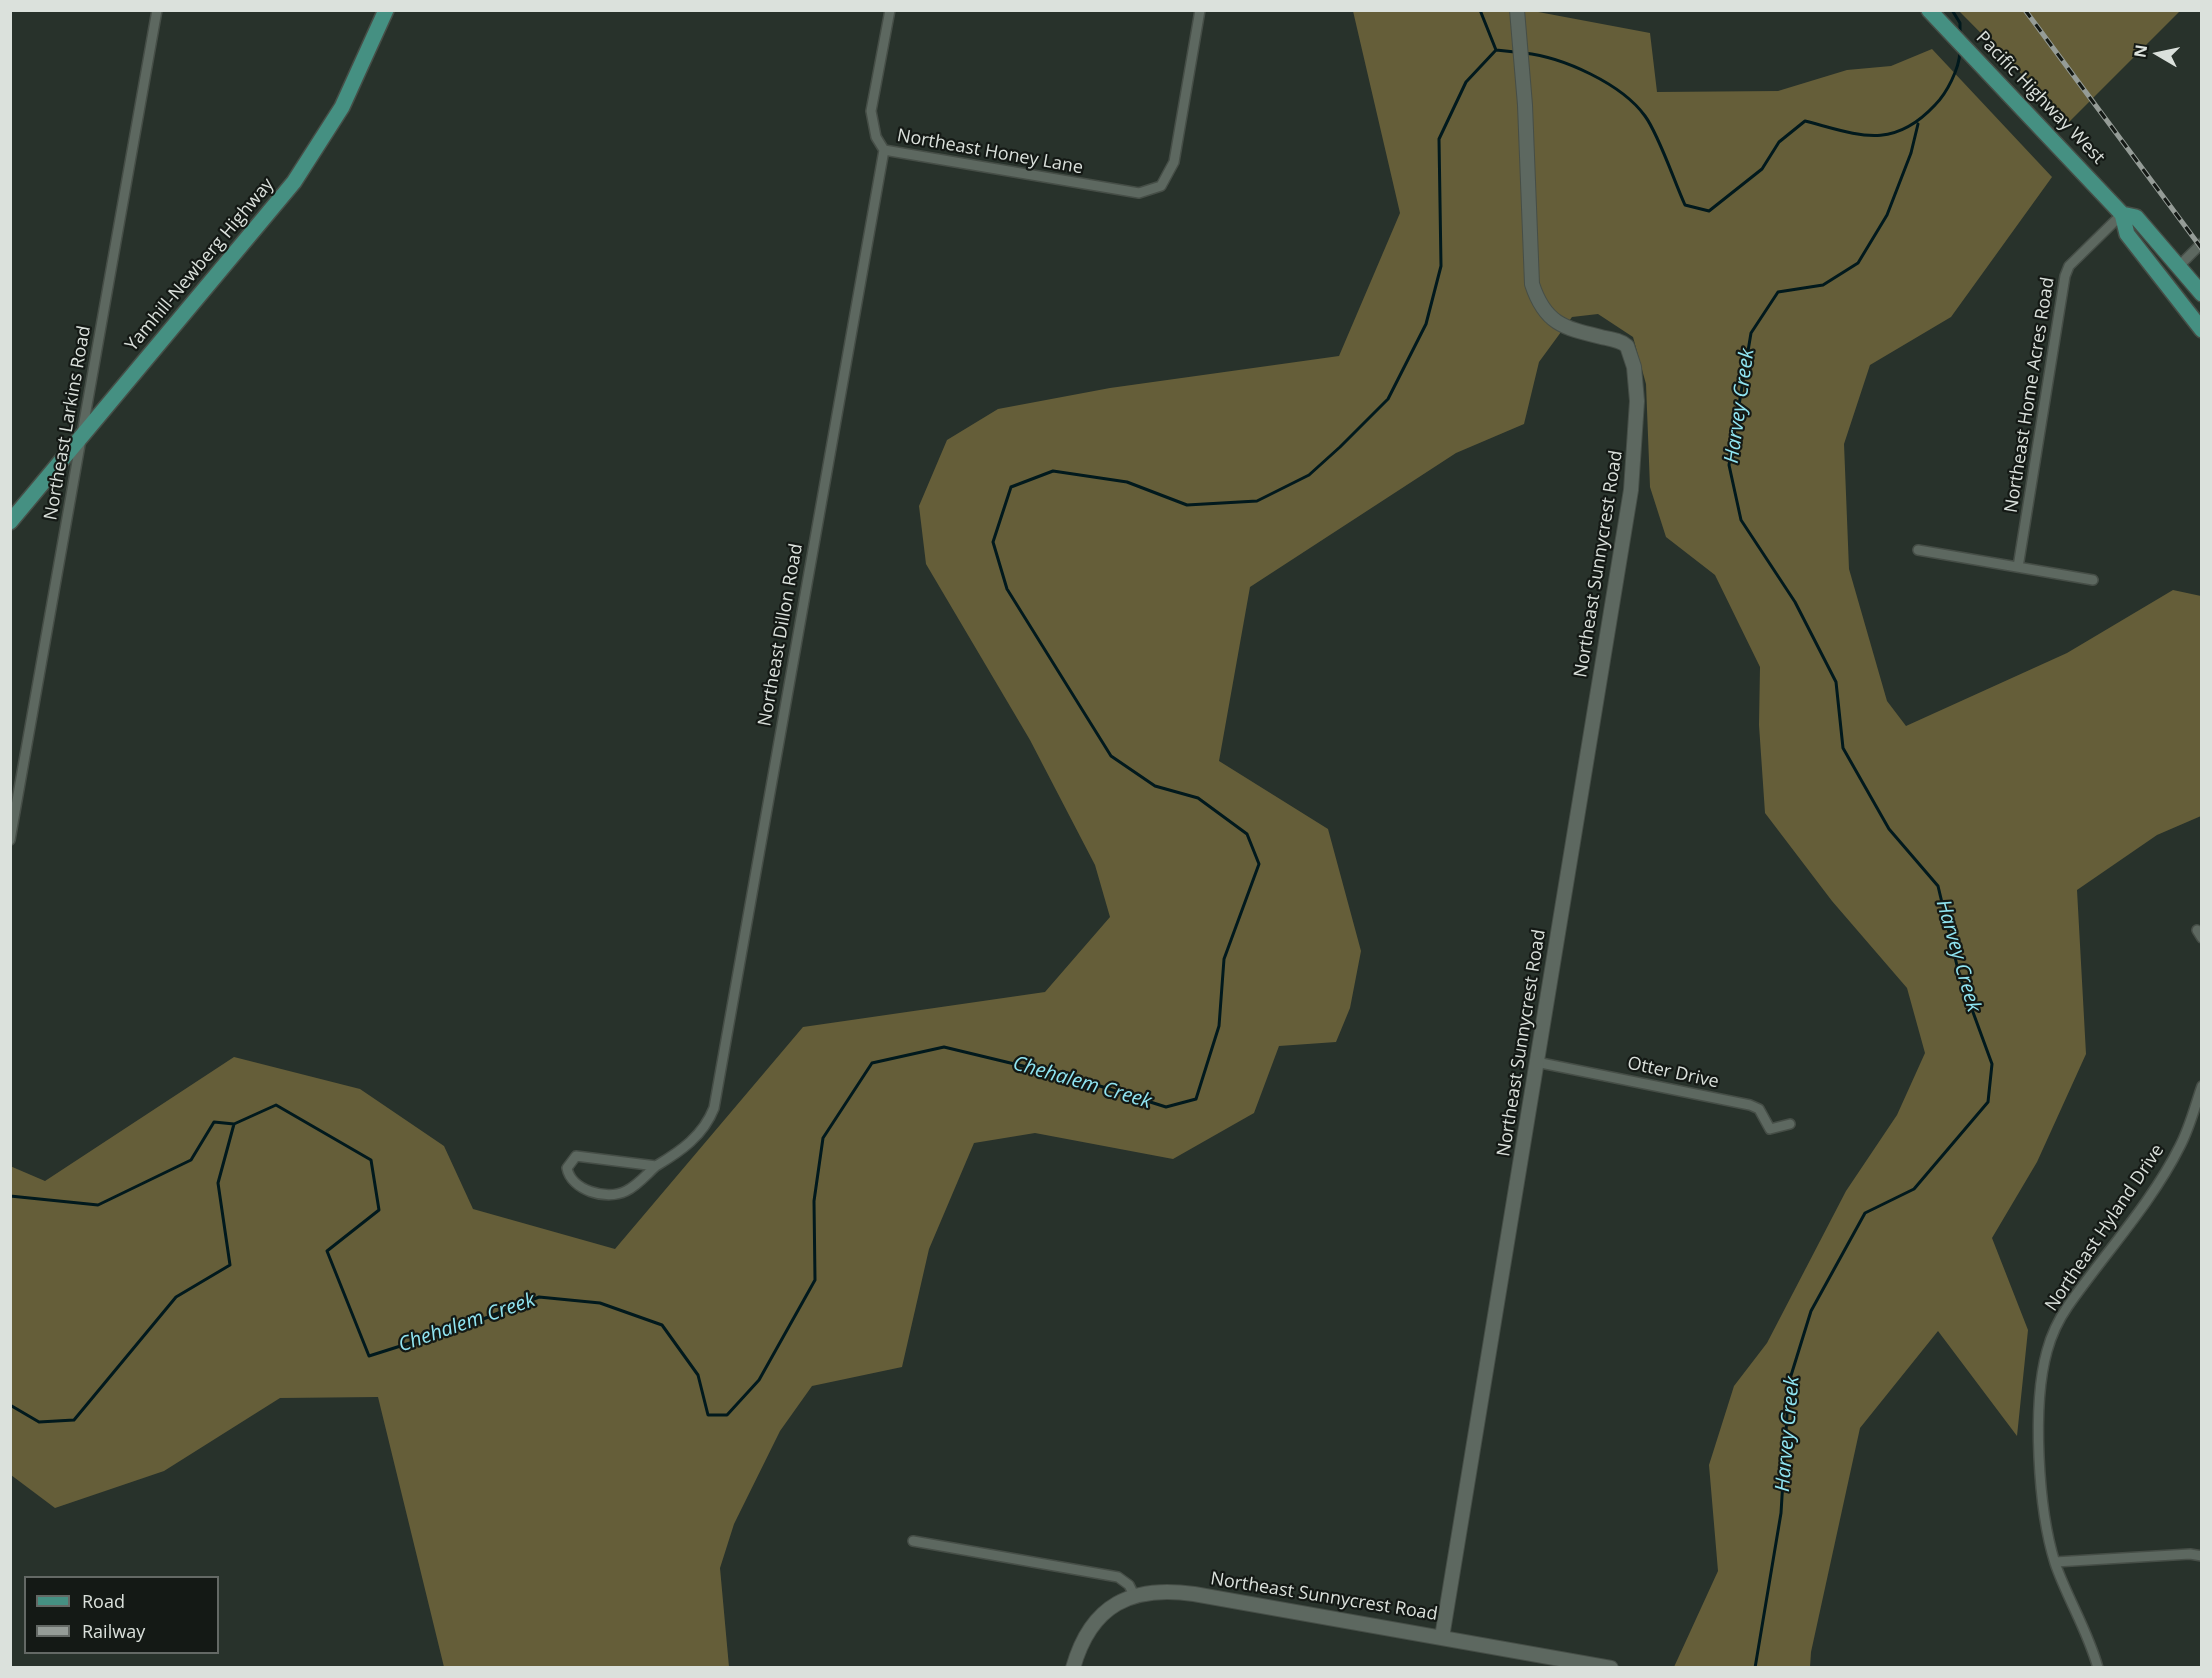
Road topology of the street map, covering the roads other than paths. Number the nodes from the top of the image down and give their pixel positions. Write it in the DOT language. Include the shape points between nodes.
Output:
graph roads {
  1 [pos="157,10"];
  2 [pos="386,10"];
  3 [pos="890,10"];
  4 [pos="1200,10"];
  5 [pos="1517,10"];
  6 [pos="1929,10"];
  7 [pos="884,150"];
  8 [pos="2121,213"];
  9 [pos="2202,243"];
  10 [pos="2179,266"];
  11 [pos="2202,294"];
  12 [pos="2202,330"];
  13 [pos="82,438"];
  14 [pos="10,522"];
  15 [pos="1918,550"];
  16 [pos="2018,567"];
  17 [pos="2093,580"];
  18 [pos="10,840"];
  19 [pos="1536,1062"];
  20 [pos="2202,1086"];
  21 [pos="1790,1124"];
  22 [pos="656,1166"];
  23 [pos="913,1541"];
  24 [pos="2202,1556"];
  25 [pos="2055,1562"];
  26 [pos="1134,1595"];
  27 [pos="1442,1637"];
  28 [pos="1073,1668"];
  29 [pos="1611,1668"];
  30 [pos="2098,1668"];
  1 -- 13 [label="street, Northeast Larkins Road"];
  2 -- 13 [label="main road, Yamhill-Newberg Highway" via="342,107 309,161"];
  3 -- 7 [label="street, Northeast Honey Lane" via="871,111 876,137"];
  4 -- 7 [label="street, Northeast Honey Lane" via="1174,162 1161,186 1138,193 1121,192"];
  5 -- 19 [label="street, Northeast Sunnycrest Road" via="1525,105 1530,267 1537,298 1542,309 1569,329 1627,346 1637,401 1631,490"];
  6 -- 8 [label="main road, Pacific Highway West"];
  7 -- 22 [label="street, Northeast Dillon Road" via="719,1083 708,1124 686,1147"];
  8 -- 10 [label="main road, Pacific Highway West" via="2136,217"];
  8 -- 12 [label="main road, Pacific Highway West" via="2127,234"];
  8 -- 16 [label="street, Northeast Home Acres Road" via="2069,266 2065,276"];
  9 -- 10 [label="street"];
  10 -- 11 [label="main road, Pacific Highway West"];
  13 -- 14 [label="main road, Yamhill-Newberg Highway"];
  13 -- 18 [label="street, Northeast Larkins Road"];
  15 -- 16 [label="street"];
  16 -- 17 [label="street"];
  19 -- 21 [label="street, Otter Drive" via="1750,1105 1759,1109 1770,1129"];
  19 -- 27 [label="street, Northeast Sunnycrest Road"];
  20 -- 25 [label="street, Northeast Hyland Drive" via="2171,1163 2066,1309 2047,1351 2042,1385 2041,1478"];
  22 -- 22 [label="street" via="576,1156 567,1168 569,1178 579,1187 608,1195 626,1192"];
  23 -- 26 [label="street" via="1119,1577 1130,1585"];
  24 -- 25 [label="street"];
  25 -- 30 [label="street, Northeast Hyland Drive"];
  26 -- 27 [label="street, Northeast Sunnycrest Road" via="1173,1591"];
  26 -- 28 [label="street, Northeast Sunnycrest Road" via="1120,1601 1093,1624"];
  27 -- 29 [label="street"];
}
